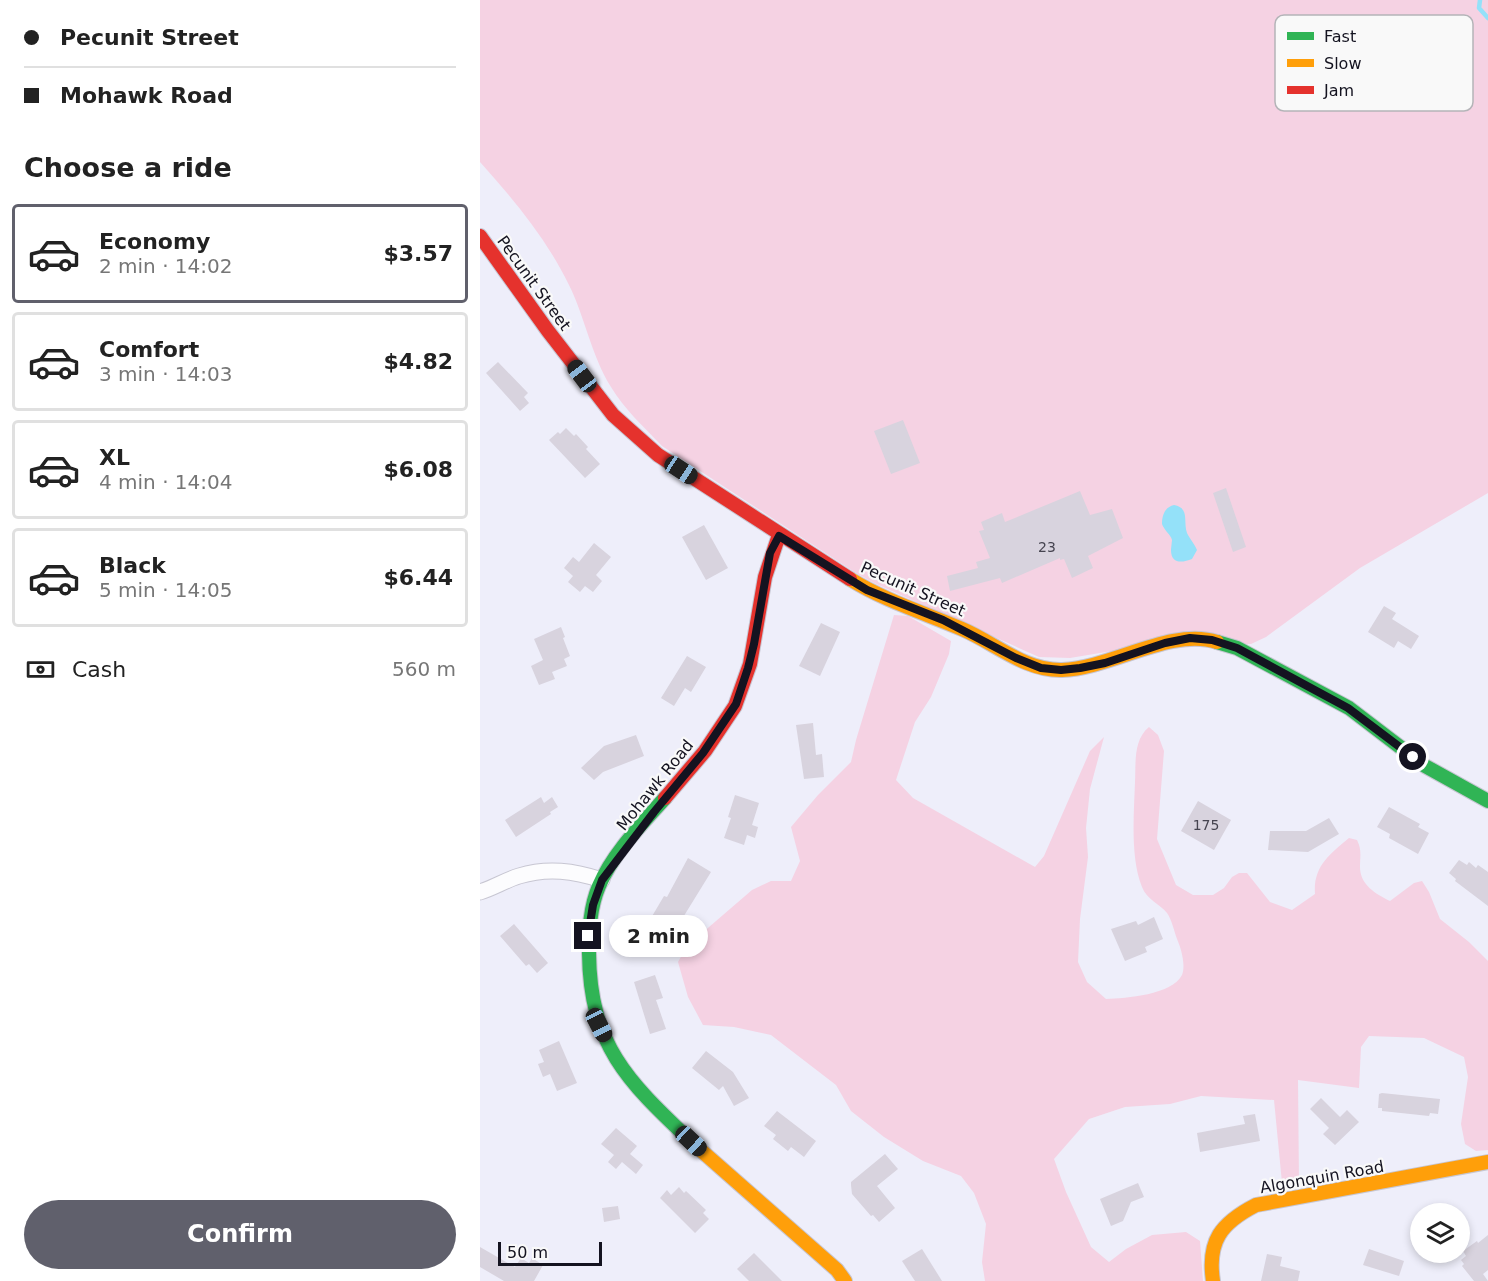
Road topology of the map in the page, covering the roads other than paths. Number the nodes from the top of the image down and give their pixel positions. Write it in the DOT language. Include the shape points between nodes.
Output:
graph roads {
  1 [pos="480,236"];
  2 [pos="779,536"];
  3 [pos="1488,801"];
  4 [pos="602,880"];
  5 [pos="480,892"];
  6 [pos="1488,1162"];
  7 [pos="845,1281"];
  8 [pos="1213,1281"];
  1 -- 2 [label="street, Pecunit Street" via="613,415 658,454"];
  2 -- 3 [label="street, Pecunit Street" via="867,590 943,620 1041,668 1061,670 1105,663 1190,638 1237,648 1348,708 1425,766"];
  2 -- 4 [label="street, Mohawk Road" via="770,553 754,644 736,704 703,753"];
  4 -- 5 [label="street" via="561,870 539,871"];
  4 -- 7 [label="street, Mohawk Road" via="588,936 589,963 599,1025 612,1052 648,1100"];
  6 -- 8 [label="street, Algonquin Road" via="1256,1205 1237,1214 1218,1236 1211,1256"];
}
